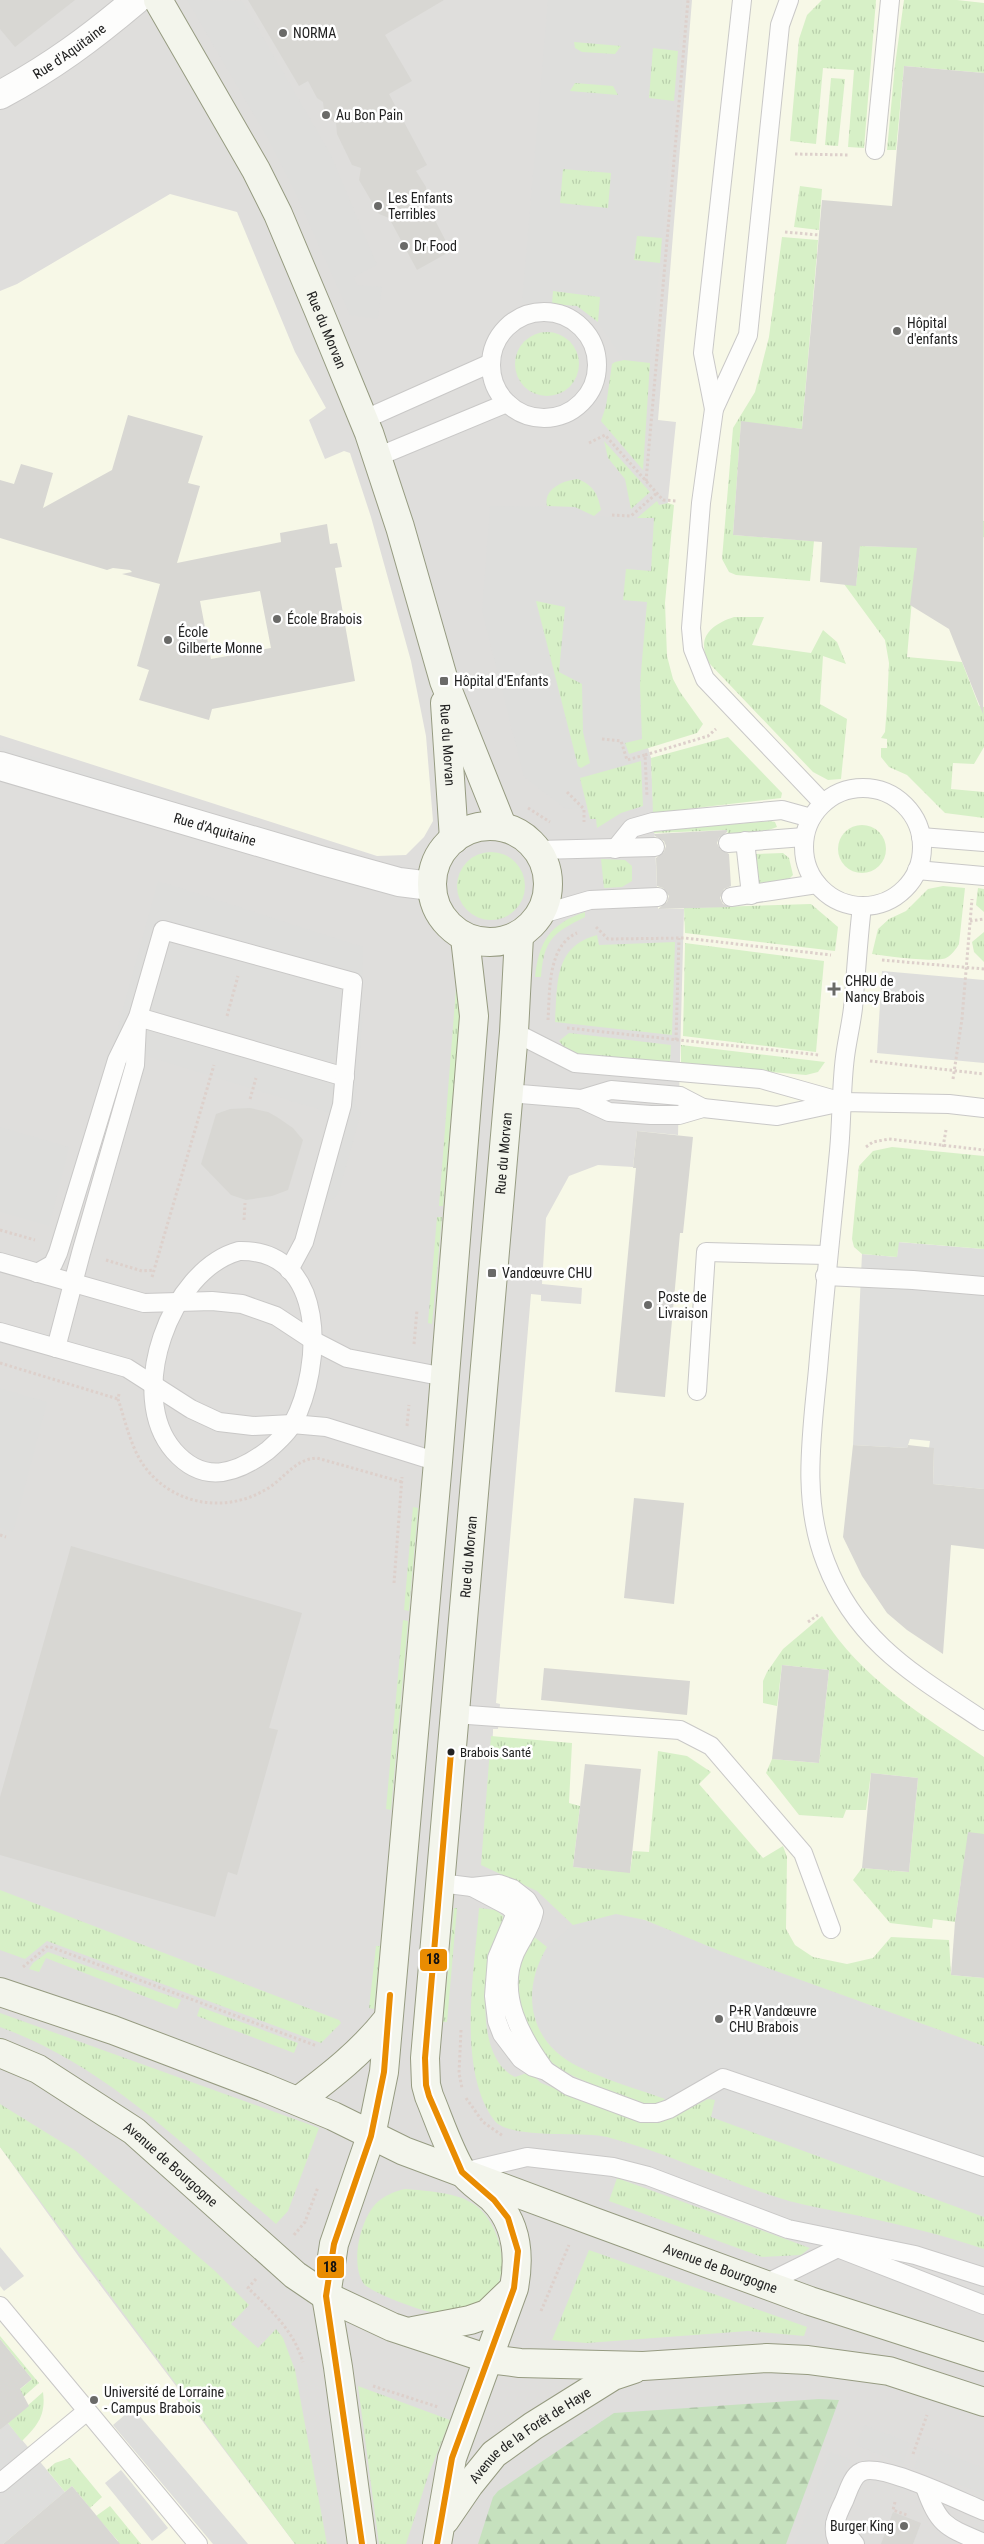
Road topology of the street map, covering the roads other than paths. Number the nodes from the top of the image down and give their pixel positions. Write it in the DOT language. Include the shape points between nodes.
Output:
graph roads {
  1 [pos="136,0"];
  2 [pos="158,0"];
  3 [pos="742,0"];
  4 [pos="789,0"];
  5 [pos="890,0"];
  6 [pos="0,95"];
  7 [pos="875,150"];
  8 [pos="491,363"];
  9 [pos="506,402"];
  10 [pos="714,409"];
  11 [pos="363,420"];
  12 [pos="377,457"];
  13 [pos="444,681"];
  14 [pos="0,766"];
  15 [pos="823,803"];
  16 [pos="811,818"];
  17 [pos="502,826"];
  18 [pos="804,836"];
  19 [pos="921,837"];
  20 [pos="454,839"];
  21 [pos="984,842"];
  22 [pos="655,847"];
  23 [pos="616,849"];
  24 [pos="538,850"];
  25 [pos="917,870"];
  26 [pos="979,876"];
  27 [pos="817,884"];
  28 [pos="431,886"];
  29 [pos="751,895"];
  30 [pos="731,896"];
  31 [pos="658,897"];
  32 [pos="862,906"];
  33 [pos="542,914"];
  34 [pos="519,936"];
  35 [pos="465,938"];
  36 [pos="138,1017"];
  37 [pos="514,1032"];
  38 [pos="345,1077"];
  39 [pos="508,1094"];
  40 [pos="842,1102"];
  41 [pos="984,1108"];
  42 [pos="827,1255"];
  43 [pos="0,1262"];
  44 [pos="290,1270"];
  45 [pos="37,1273"];
  46 [pos="825,1276"];
  47 [pos="73,1282"];
  48 [pos="984,1286"];
  49 [pos="178,1303"];
  50 [pos="0,1332"];
  51 [pos="314,1341"];
  52 [pos="56,1348"];
  53 [pos="445,1377"];
  54 [pos="154,1384"];
  55 [pos="697,1391"];
  56 [pos="292,1424"];
  57 [pos="438,1462"];
  58 [pos="454,1714"];
  59 [pos="982,1717"];
  60 [pos="440,1883"];
  61 [pos="831,1929"];
  62 [pos="0,1992"];
  63 [pos="388,2019"];
  64 [pos="0,2053"];
  65 [pos="298,2101"];
  66 [pos="372,2136"];
  67 [pos="984,2167"];
  68 [pos="462,2172"];
  69 [pos="845,2245"];
  70 [pos="984,2277"];
  71 [pos="765,2284"];
  72 [pos="514,2288"];
  73 [pos="326,2296"];
  74 [pos="984,2305"];
  75 [pos="0,2306"];
  76 [pos="409,2331"];
  77 [pos="984,2357"];
  78 [pos="489,2359"];
  79 [pos="643,2366"];
  80 [pos="984,2402"];
  81 [pos="87,2410"];
  82 [pos="0,2484"];
  83 [pos="924,2487"];
  84 [pos="984,2511"];
  85 [pos="835,2524"];
  86 [pos="438,2537"];
  87 [pos="984,2543"];
  88 [pos="198,2544"];
  89 [pos="362,2544"];
  90 [pos="839,2544"];
  91 [pos="855,2544"];
  1 -- 6 [label="street, Rue d'Aquitaine" via="45,71"];
  2 -- 11 [label="street, Rue du Morvan" via="234,130 278,214"];
  3 -- 10 [label="lane" via="703,353"];
  4 -- 10 [label="lane" via="780,25 748,335"];
  5 -- 7 [label="lane"];
  8 -- 9 [label="lane" via="495,384"];
  8 -- 9 [label="lane" via="498,337 519,318 532,313 548,312 578,324 596,351 594,384 573,410 547,418 533,417"];
  8 -- 11 [label="lane"];
  9 -- 12 [label="lane"];
  10 -- 15 [label="lane" via="700,503 691,628 693,649 705,679"];
  11 -- 12 [label="street, Rue du Morvan"];
  12 -- 13 [label="street, Rue du Morvan"];
  13 -- 17 [label="street, Rue du Morvan"];
  13 -- 20 [label="street, Rue du Morvan"];
  14 -- 28 [label="street, Rue d'Aquitaine" via="333,864 399,882"];
  15 -- 16 [label="lane"];
  15 -- 19 [label="lane" via="848,790 878,790 906,807"];
  16 -- 18 [label="lane"];
  16 -- 23 [label="lane" via="782,810 654,822 632,828"];
  17 -- 20 [label="street" via="481,826"];
  17 -- 24 [label="street" via="523,835"];
  18 -- 27 [label="lane" via="808,870"];
  18 -- 29 [label="lane" via="737,842"];
  19 -- 21 [label="lane"];
  19 -- 25 [label="lane"];
  20 -- 28 [label="street" via="435,864"];
  22 -- 23 [label="lane"];
  23 -- 24 [label="lane"];
  24 -- 33 [label="street" via="548,870 549,893"];
  25 -- 26 [label="lane"];
  25 -- 32 [label="lane" via="908,885 895,896 879,904"];
  27 -- 29 [label="lane"];
  27 -- 32 [label="lane" via="845,904"];
  28 -- 35 [label="street" via="436,907 448,925"];
  29 -- 30 [label="lane"];
  31 -- 33 [label="lane" via="590,900"];
  32 -- 40 [label="lane"];
  33 -- 34 [label="street"];
  34 -- 35 [label="street" via="501,943"];
  34 -- 37 [label="street, Rue du Morvan"];
  35 -- 53 [label="street" via="474,1016"];
  36 -- 38 [label="lane"];
  36 -- 38 [label="lane" via="163,930 352,982"];
  36 -- 45 [label="lane" via="117,1060 58,1253 53,1264"];
  36 -- 47 [label="lane" via="135,1065"];
  37 -- 39 [label="street, Rue du Morvan"];
  37 -- 40 [label="lane" via="575,1063 761,1079"];
  38 -- 44 [label="lane" via="342,1105 304,1242"];
  39 -- 40 [label="lane" via="581,1099 609,1112 679,1115 703,1108 777,1116"];
  39 -- 58 [label="street, Rue du Morvan"];
  40 -- 41 [label="lane" via="949,1104"];
  40 -- 42 [label="lane"];
  42 -- 46 [label="lane"];
  42 -- 55 [label="lane" via="706,1252"];
  43 -- 45 [label="lane"];
  44 -- 49 [label="lane" via="272,1255 255,1251 229,1254 206,1270"];
  44 -- 51 [label="lane" via="305,1292 312,1315"];
  45 -- 47 [label="lane"];
  46 -- 48 [label="lane"];
  46 -- 59 [label="lane" via="809,1480 812,1511 826,1564 843,1597 872,1638 897,1662"];
  47 -- 49 [label="lane" via="144,1303"];
  47 -- 52 [label="lane"];
  49 -- 51 [label="lane" via="212,1301 242,1304 276,1316"];
  49 -- 54 [label="lane" via="157,1355"];
  50 -- 52 [label="lane"];
  51 -- 53 [label="lane" via="358,1362"];
  51 -- 56 [label="lane" via="306,1386"];
  52 -- 54 [label="lane" via="127,1368"];
  53 -- 57 [label="street"];
  54 -- 56 [label="lane" via="191,1409 219,1422 253,1426"];
  54 -- 56 [label="lane" via="154,1404 171,1448 186,1464 202,1471 234,1471 252,1462 275,1444"];
  56 -- 57 [label="lane" via="332,1428"];
  57 -- 63 [label="street"];
  58 -- 60 [label="street, Rue du Morvan"];
  58 -- 61 [label="lane" via="680,1730 711,1746 803,1853"];
  60 -- 67 [label="lane" via="472,1887 499,1884 528,1900 534,1912 532,1923 514,1955 511,2000 520,2033 546,2071 569,2086 642,2113 657,2113 723,2078"];
  60 -- 68 [label="street, Rue du Morvan" via="425,2058 426,2085"];
  62 -- 65 [label="street, Avenue de Bourgogne" via="112,2030"];
  63 -- 65 [label="street" via="361,2051"];
  63 -- 66 [label="street" via="384,2072"];
  64 -- 73 [label="street, Avenue de Bourgogne" via="38,2069 134,2131 275,2258"];
  65 -- 66 [label="street, Avenue de Bourgogne"];
  66 -- 68 [label="street, Avenue de Bourgogne"];
  66 -- 73 [label="street" via="334,2244"];
  68 -- 69 [label="lane" via="527,2157 613,2167 648,2176 788,2229"];
  68 -- 71 [label="street, Avenue de Bourgogne"];
  68 -- 72 [label="street, Avenue de Bourgogne" via="494,2200 508,2218 518,2251"];
  69 -- 70 [label="lane" via="915,2255"];
  69 -- 71 [label="lane"];
  69 -- 74 [label="lane"];
  71 -- 77 [label="street, Avenue de Bourgogne"];
  72 -- 76 [label="street" via="487,2314"];
  72 -- 78 [label="street, Avenue de Bourgogne"];
  73 -- 76 [label="street, Avenue de Bourgogne"];
  73 -- 89 [label="street"];
  75 -- 81 [label="lane"];
  76 -- 78 [label="street, Avenue de Bourgogne"];
  78 -- 79 [label="street, Avenue de Bourgogne" via="533,2364"];
  78 -- 86 [label="street, Avenue de la Forêt de Haye" via="452,2458"];
  79 -- 80 [label="street, Avenue de Bourgogne" via="767,2358 808,2360 889,2371"];
  79 -- 86 [label="street, Avenue de la Forêt de Haye" via="613,2376 494,2454 469,2485"];
  81 -- 82 [label="lane"];
  81 -- 88 [label="lane"];
  83 -- 84 [label="lane"];
  83 -- 85 [label="lane" via="880,2470 860,2472"];
  83 -- 87 [label="lane" via="943,2523"];
  85 -- 90 [label="lane" via="835,2537"];
  85 -- 91 [label="lane"];
}
